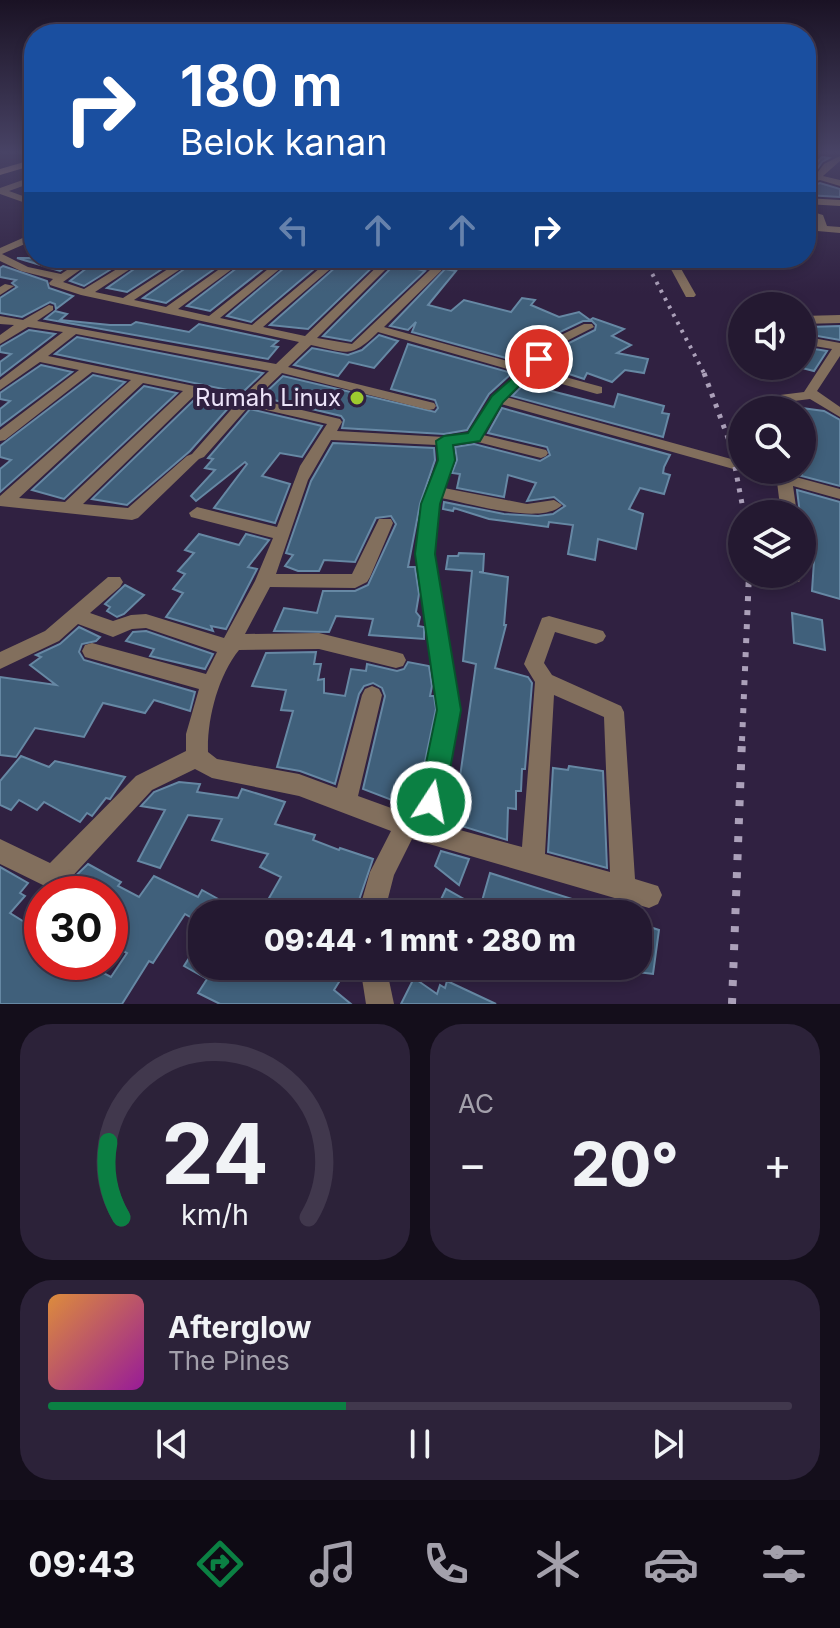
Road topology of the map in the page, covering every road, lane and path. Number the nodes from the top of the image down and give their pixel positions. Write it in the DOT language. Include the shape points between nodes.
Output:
graph roads {
  1 [pos="816,202"];
  2 [pos="840,203"];
  3 [pos="816,216"];
  4 [pos="816,228"];
  5 [pos="823,229"];
  6 [pos="840,230"];
  7 [pos="24,241"];
  8 [pos="0,254"];
  9 [pos="75,268"];
  10 [pos="126,268"];
  11 [pos="176,268"];
  12 [pos="228,268"];
  13 [pos="276,268"];
  14 [pos="326,268"];
  15 [pos="384,268"];
  16 [pos="436,268"];
  17 [pos="675,268"];
  18 [pos="25,269"];
  19 [pos="60,277"];
  20 [pos="85,293"];
  21 [pos="690,295"];
  22 [pos="125,301"];
  23 [pos="49,308"];
  24 [pos="169,310"];
  25 [pos="212,319"];
  26 [pos="840,319"];
  27 [pos="0,320"];
  28 [pos="816,320"];
  29 [pos="22,325"];
  30 [pos="588,327"];
  31 [pos="255,328"];
  32 [pos="376,328"];
  33 [pos="74,330"];
  34 [pos="0,340"];
  35 [pos="307,340"];
  36 [pos="816,343"];
  37 [pos="840,347"];
  38 [pos="39,358"];
  39 [pos="280,369"];
  40 [pos="526,369"];
  41 [pos="87,370"];
  42 [pos="140,379"];
  43 [pos="0,386"];
  44 [pos="193,389"];
  45 [pos="597,390"];
  46 [pos="813,395"];
  47 [pos="805,396"];
  48 [pos="497,399"];
  49 [pos="246,401"];
  50 [pos="429,406"];
  51 [pos="840,413"];
  52 [pos="327,435"];
  53 [pos="0,437"];
  54 [pos="474,437"];
  55 [pos="444,441"];
  56 [pos="541,453"];
  57 [pos="728,463"];
  58 [pos="811,484"];
  59 [pos="434,491"];
  60 [pos="840,494"];
  61 [pos="3,501"];
  62 [pos="554,505"];
  63 [pos="71,506"];
  64 [pos="197,513"];
  65 [pos="385,523"];
  66 [pos="281,534"];
  67 [pos="264,580"];
  68 [pos="114,582"];
  69 [pos="74,615"];
  70 [pos="596,636"];
  71 [pos="232,645"];
  72 [pos="92,651"];
  73 [pos="396,660"];
  74 [pos="0,661"];
  75 [pos="545,681"];
  76 [pos="212,684"];
  77 [pos="372,695"];
  78 [pos="197,757"];
  79 [pos="345,801"];
  80 [pos="415,829"];
  81 [pos="0,851"];
  82 [pos="533,860"];
  83 [pos="623,886"];
  84 [pos="649,895"];
  85 [pos="375,900"];
  86 [pos="376,980"];
  87 [pos="380,1004"];
  1 -- 2 [label="street"];
  3 -- 5 [label="street"];
  4 -- 5 [label="street"];
  5 -- 6 [label="street"];
  7 -- 8 [label="street"];
  8 -- 18 [label="street"];
  9 -- 19 [label="street"];
  10 -- 20 [label="street"];
  11 -- 22 [label="street"];
  12 -- 24 [label="street"];
  13 -- 25 [label="street"];
  14 -- 31 [label="street"];
  15 -- 35 [label="street"];
  16 -- 32 [label="street"];
  17 -- 21 [label="street"];
  18 -- 19 [label="street"];
  19 -- 20 [label="street" via="55,284"];
  20 -- 22 [label="street"];
  22 -- 24 [label="street"];
  23 -- 29 [label="street"];
  24 -- 25 [label="street"];
  25 -- 31 [label="street"];
  26 -- 28 [label="street"];
  27 -- 29 [label="street"];
  29 -- 33 [label="street"];
  29 -- 34 [label="street"];
  30 -- 40 [label="street" via="546,347"];
  31 -- 35 [label="street"];
  32 -- 35 [label="street" via="353,349"];
  32 -- 40 [label="street"];
  33 -- 38 [label="street"];
  33 -- 39 [label="street"];
  35 -- 39 [label="street"];
  36 -- 37 [label="street"];
  37 -- 46 [label="street" via="810,391"];
  38 -- 41 [label="street"];
  38 -- 43 [label="street"];
  39 -- 49 [label="street"];
  39 -- 50 [label="street"];
  40 -- 45 [label="street"];
  40 -- 48 [label="street"];
  41 -- 42 [label="street"];
  41 -- 53 [label="street"];
  42 -- 44 [label="street"];
  42 -- 61 [label="street"];
  44 -- 49 [label="street"];
  44 -- 63 [label="street"];
  46 -- 47 [label="street"];
  46 -- 51 [label="street"];
  48 -- 54 [label="street"];
  48 -- 57 [label="street"];
  49 -- 52 [label="street" via="335,422"];
  49 -- 63 [label="street" via="132,514"];
  52 -- 55 [label="street"];
  52 -- 66 [label="street" via="298,480"];
  54 -- 55 [label="street"];
  54 -- 56 [label="street"];
  55 -- 59 [label="street" via="446,460"];
  58 -- 60 [label="street"];
  59 -- 62 [label="street" via="527,509"];
  59 -- 80 [label="street" via="425,554 449,710"];
  61 -- 63 [label="street"];
  64 -- 66 [label="street"];
  65 -- 67 [label="street" via="355,581"];
  66 -- 67 [label="street"];
  67 -- 71 [label="street"];
  68 -- 69 [label="street"];
  69 -- 71 [label="street" via="110,629 146,621"];
  69 -- 74 [label="street" via="52,636"];
  70 -- 75 [label="street" via="549,623 534,664"];
  71 -- 73 [label="street" via="319,641"];
  71 -- 76 [label="street"];
  72 -- 76 [label="street"];
  75 -- 82 [label="street"];
  75 -- 83 [label="street" via="614,712"];
  76 -- 78 [label="street" via="194,738"];
  77 -- 79 [label="street"];
  78 -- 79 [label="street" via="212,768 299,785"];
  78 -- 81 [label="street" via="144,783 58,873 42,874"];
  79 -- 80 [label="street"];
  80 -- 82 [label="street"];
  80 -- 85 [label="street" via="382,872"];
  82 -- 83 [label="street"];
  83 -- 84 [label="street"];
  86 -- 87 [label="street"];
}
